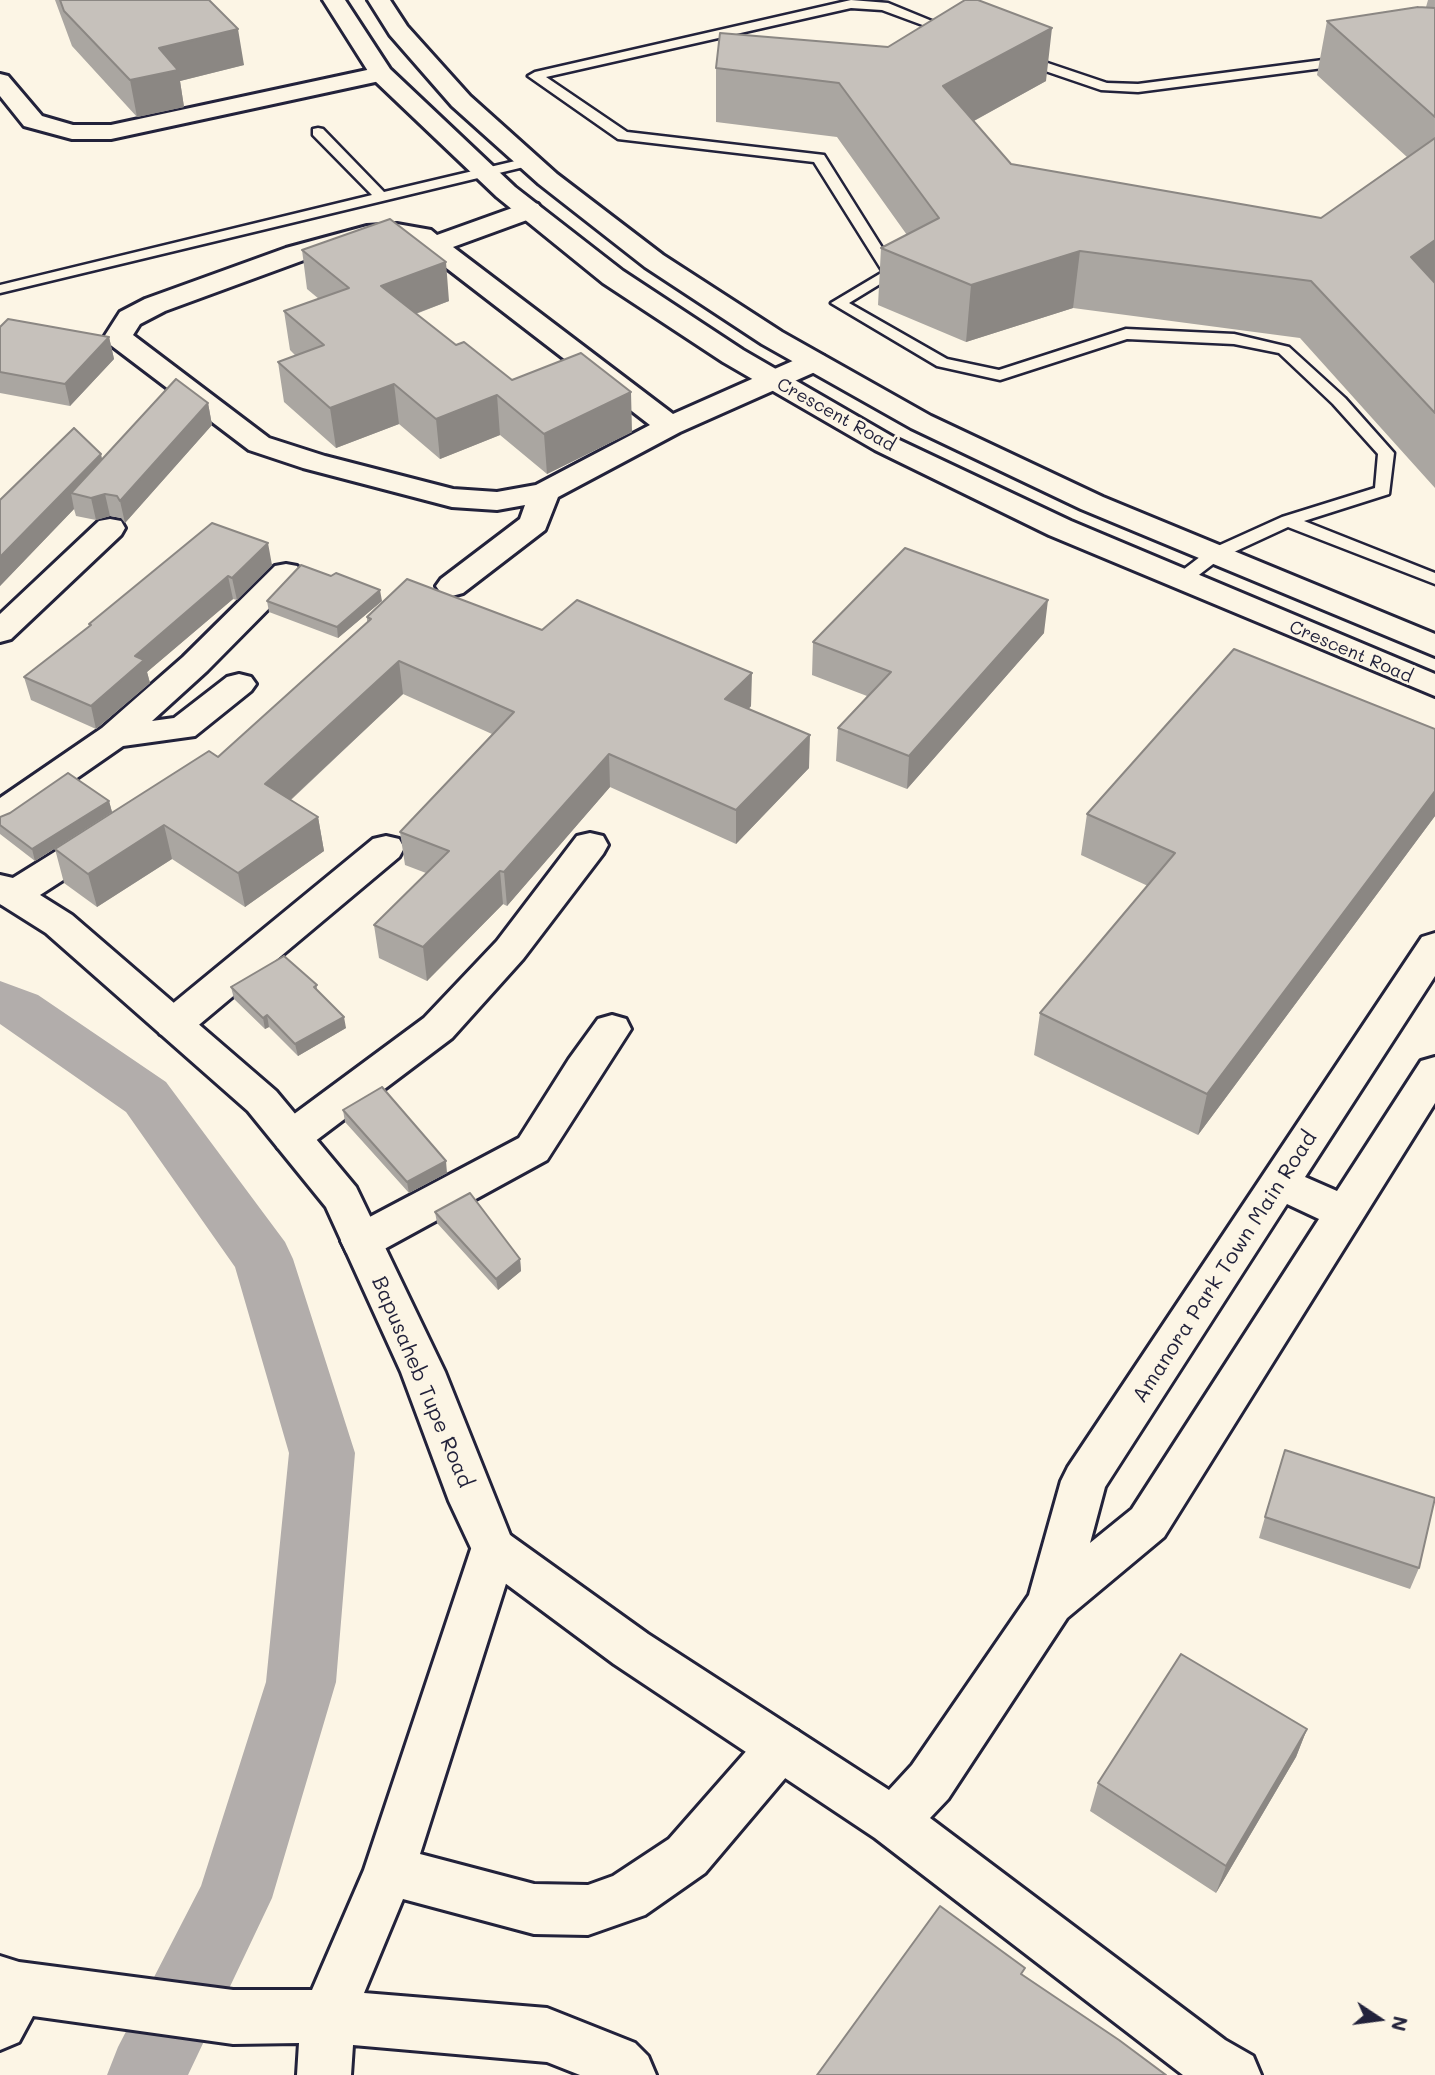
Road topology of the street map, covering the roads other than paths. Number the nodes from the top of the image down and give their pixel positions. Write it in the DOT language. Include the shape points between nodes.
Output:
graph roads {
  1 [pos="334,0"];
  2 [pos="379,0"];
  3 [pos="971,39"];
  4 [pos="1008,53"];
  5 [pos="1353,60"];
  6 [pos="382,74"];
  7 [pos="0,81"];
  8 [pos="318,132"];
  9 [pos="528,162"];
  10 [pos="485,172"];
  11 [pos="381,197"];
  12 [pos="529,210"];
  13 [pos="433,245"];
  14 [pos="0,289"];
  15 [pos="814,362"];
  16 [pos="775,380"];
  17 [pos="670,426"];
  18 [pos="545,492"];
  19 [pos="1288,522"];
  20 [pos="110,528"];
  21 [pos="1215,554"];
  22 [pos="286,573"];
  23 [pos="1435,579"];
  24 [pos="1181,580"];
  25 [pos="452,586"];
  26 [pos="0,632"];
  27 [pos="1435,646"];
  28 [pos="239,684"];
  29 [pos="1435,687"];
  30 [pos="114,736"];
  31 [pos="0,815"];
  32 [pos="129,821"];
  33 [pos="590,845"];
  34 [pos="386,848"];
  35 [pos="6,891"];
  36 [pos="1435,946"];
  37 [pos="174,1024"];
  38 [pos="612,1030"];
  39 [pos="1435,1072"];
  40 [pos="292,1137"];
  41 [pos="1280,1183"];
  42 [pos="1345,1213"];
  43 [pos="362,1241"];
  44 [pos="494,1549"];
  45 [pos="1050,1603"];
  46 [pos="781,1747"];
  47 [pos="893,1821"];
  48 [pos="389,1871"];
  49 [pos="6,1998"];
  50 [pos="328,2016"];
  51 [pos="324,2075"];
  52 [pos="628,2075"];
  53 [pos="1234,2075"];
  1 -- 6 [label="street, Crescent Road"];
  2 -- 9 [label="street, Crescent Road" via="398,30 461,101"];
  3 -- 19 [label="lane" via="884,6 851,4 535,76 623,136 819,158 891,272 838,303 942,363 1000,375 1126,334 1234,339 1284,351 1339,401 1386,453 1383,491"];
  4 -- 5 [label="lane" via="1082,81 1138,88"];
  6 -- 7 [label="street" via="111,132 72,132 33,121"];
  6 -- 10 [label="street, Crescent Road"];
  8 -- 11 [label="lane"];
  9 -- 10 [label="lane"];
  9 -- 15 [label="street, Crescent Road" via="654,261"];
  10 -- 11 [label="lane"];
  10 -- 12 [label="street, Crescent Road"];
  11 -- 14 [label="lane"];
  12 -- 13 [label="street"];
  12 -- 16 [label="street, Crescent Road" via="613,277"];
  13 -- 17 [label="street"];
  13 -- 18 [label="street" via="422,236 397,232 367,234 295,254 155,305 130,318 118,337 259,444 452,498 497,501"];
  15 -- 16 [label="street"];
  15 -- 21 [label="street, Crescent Road" via="921,422 1092,503"];
  16 -- 17 [label="street"];
  16 -- 24 [label="street, Crescent Road" via="898,450 1059,528"];
  17 -- 18 [label="street"];
  18 -- 25 [label="street" via="534,523"];
  19 -- 21 [label="lane"];
  19 -- 23 [label="lane"];
  20 -- 26 [label="street"];
  21 -- 24 [label="lane"];
  21 -- 27 [label="street, Crescent Road"];
  22 -- 30 [label="street"];
  24 -- 29 [label="street, Crescent Road"];
  28 -- 30 [label="street" via="183,728"];
  30 -- 31 [label="street"];
  32 -- 35 [label="street"];
  33 -- 40 [label="street" via="510,950 438,1028"];
  34 -- 37 [label="street"];
  35 -- 37 [label="street, Bapusaheb Tupe Road" via="59,924"];
  36 -- 41 [label="street, Amanora Park Town Main Road"];
  37 -- 40 [label="street, Bapusaheb Tupe Road" via="262,1101"];
  38 -- 43 [label="street" via="533,1149"];
  39 -- 42 [label="street, Amanora Park Town Main Road"];
  40 -- 43 [label="street, Bapusaheb Tupe Road" via="342,1198"];
  41 -- 42 [label="street"];
  41 -- 45 [label="street, Amanora Park Town Main Road" via="1084,1481"];
  42 -- 45 [label="street, Amanora Park Town Main Road" via="1148,1523"];
  43 -- 44 [label="street, Bapusaheb Tupe Road" via="423,1372"];
  44 -- 46 [label="street, Bapusaheb Tupe Road" via="631,1649"];
  44 -- 48 [label="street"];
  45 -- 47 [label="street, Amanora Park Town Main Road" via="930,1782"];
  46 -- 47 [label="street, Bapusaheb Tupe Road"];
  46 -- 48 [label="street" via="687,1856 627,1897 587,1910 534,1909"];
  47 -- 53 [label="street, Bapusaheb Tupe Road" via="1206,2059"];
  48 -- 50 [label="street"];
  49 -- 50 [label="street" via="118,2001 233,2017"];
  50 -- 51 [label="street"];
  50 -- 52 [label="street" via="547,2035 616,2062"];
}
